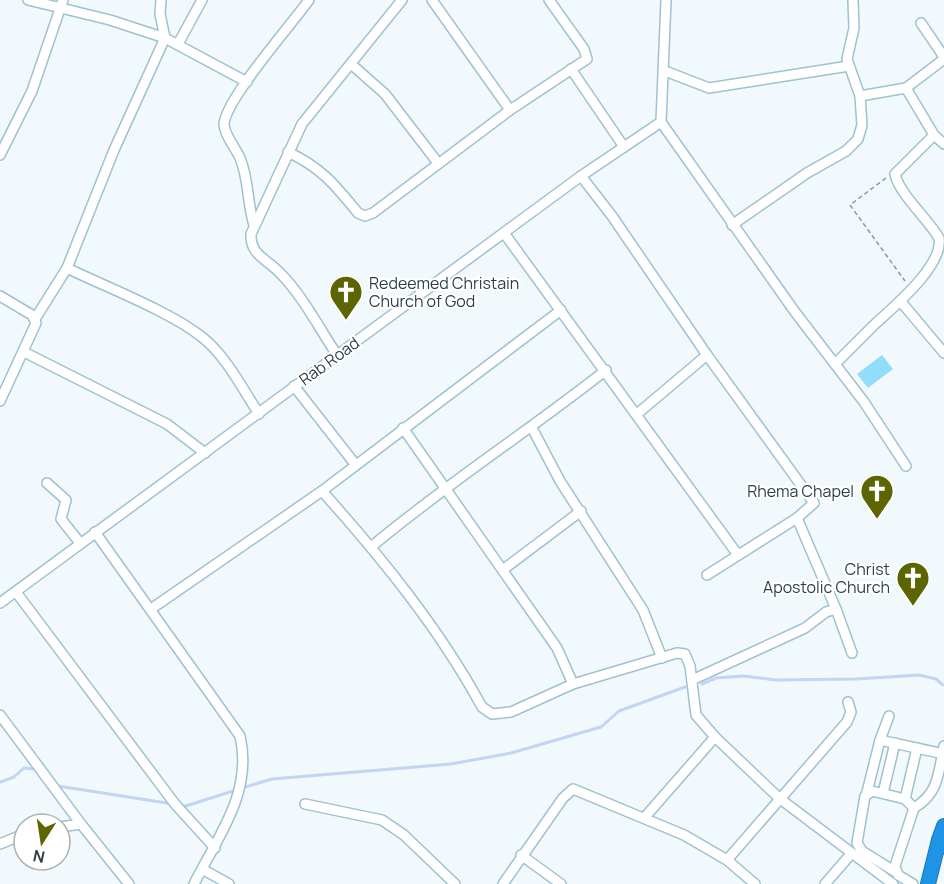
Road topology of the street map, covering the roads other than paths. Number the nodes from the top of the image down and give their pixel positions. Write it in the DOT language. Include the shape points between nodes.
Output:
graph roads {
  1 [pos="28,0"];
  2 [pos="161,0"];
  3 [pos="202,0"];
  4 [pos="309,0"];
  5 [pos="402,0"];
  6 [pos="432,0"];
  7 [pos="549,0"];
  8 [pos="666,0"];
  9 [pos="853,0"];
  10 [pos="62,4"];
  11 [pos="921,23"];
  12 [pos="165,38"];
  13 [pos="178,44"];
  14 [pos="944,58"];
  15 [pos="351,64"];
  16 [pos="849,66"];
  17 [pos="571,69"];
  18 [pos="665,71"];
  19 [pos="247,82"];
  20 [pos="906,88"];
  21 [pos="860,96"];
  22 [pos="510,110"];
  23 [pos="661,122"];
  24 [pos="934,135"];
  25 [pos="944,144"];
  26 [pos="624,147"];
  27 [pos="288,152"];
  28 [pos="0,155"];
  29 [pos="438,163"];
  30 [pos="581,176"];
  31 [pos="254,225"];
  32 [pos="732,225"];
  33 [pos="504,233"];
  34 [pos="67,268"];
  35 [pos="0,296"];
  36 [pos="902,303"];
  37 [pos="561,310"];
  38 [pos="35,319"];
  39 [pos="24,352"];
  40 [pos="944,353"];
  41 [pos="337,355"];
  42 [pos="707,355"];
  43 [pos="835,364"];
  44 [pos="606,370"];
  45 [pos="294,386"];
  46 [pos="0,401"];
  47 [pos="259,414"];
  48 [pos="637,414"];
  49 [pos="403,428"];
  50 [pos="532,428"];
  51 [pos="205,453"];
  52 [pos="355,464"];
  53 [pos="906,466"];
  54 [pos="47,483"];
  55 [pos="445,487"];
  56 [pos="322,491"];
  57 [pos="581,511"];
  58 [pos="797,518"];
  59 [pos="95,532"];
  60 [pos="80,543"];
  61 [pos="371,547"];
  62 [pos="738,555"];
  63 [pos="504,569"];
  64 [pos="706,575"];
  65 [pos="16,592"];
  66 [pos="0,603"];
  67 [pos="151,609"];
  68 [pos="836,609"];
  69 [pos="852,653"];
  70 [pos="662,658"];
  71 [pos="692,680"];
  72 [pos="573,684"];
  73 [pos="848,702"];
  74 [pos="889,716"];
  75 [pos="2,721"];
  76 [pos="715,737"];
  77 [pos="880,740"];
  78 [pos="895,743"];
  79 [pos="917,748"];
  80 [pos="943,752"];
  81 [pos="867,792"];
  82 [pos="883,794"];
  83 [pos="779,798"];
  84 [pos="905,799"];
  85 [pos="305,804"];
  86 [pos="914,808"];
  87 [pos="645,817"];
  88 [pos="81,824"];
  89 [pos="72,825"];
  90 [pos="944,826"];
  91 [pos="939,840"];
  92 [pos="215,848"];
  93 [pos="851,854"];
  94 [pos="944,854"];
  95 [pos="521,855"];
  96 [pos="727,860"];
  97 [pos="202,869"];
  98 [pos="894,871"];
  99 [pos="129,884"];
  100 [pos="194,884"];
  101 [pos="229,884"];
  102 [pos="455,884"];
  103 [pos="503,884"];
  104 [pos="561,884"];
  105 [pos="755,884"];
  106 [pos="825,884"];
  107 [pos="893,884"];
  108 [pos="913,884"];
  109 [pos="928,884"];
  1 -- 10 [label="street"];
  2 -- 12 [label="street"];
  3 -- 13 [label="street"];
  4 -- 19 [label="street"];
  5 -- 15 [label="street"];
  6 -- 22 [label="street"];
  7 -- 17 [label="street" via="587,54 587,59"];
  8 -- 18 [label="street"];
  9 -- 16 [label="street"];
  10 -- 12 [label="street"];
  10 -- 28 [label="street" via="32,91"];
  11 -- 14 [label="street"];
  12 -- 13 [label="street"];
  12 -- 34 [label="street" via="114,150"];
  13 -- 19 [label="street"];
  14 -- 20 [label="street"];
  15 -- 27 [label="street" via="327,89"];
  15 -- 29 [label="street" via="385,94"];
  16 -- 18 [label="street" via="709,88"];
  16 -- 21 [label="street"];
  17 -- 22 [label="street"];
  17 -- 26 [label="street"];
  18 -- 23 [label="street"];
  19 -- 31 [label="street" via="231,105 224,126 246,177"];
  20 -- 21 [label="street"];
  20 -- 24 [label="street"];
  21 -- 32 [label="street" via="862,125 858,139 846,151"];
  22 -- 29 [label="street"];
  23 -- 26 [label="street, Rab Road"];
  23 -- 32 [label="street"];
  24 -- 25 [label="street"];
  24 -- 36 [label="street" via="896,170 896,178 941,240 942,250 933,268"];
  26 -- 30 [label="street, Rab Road"];
  27 -- 29 [label="street" via="329,177 364,216"];
  27 -- 31 [label="street"];
  30 -- 33 [label="street, Rab Road"];
  30 -- 42 [label="street"];
  31 -- 41 [label="street" via="250,246 255,254 282,274"];
  32 -- 43 [label="street"];
  33 -- 37 [label="street"];
  33 -- 41 [label="street, Rab Road"];
  34 -- 38 [label="street"];
  34 -- 47 [label="street" via="202,337"];
  35 -- 38 [label="street"];
  36 -- 40 [label="street"];
  36 -- 43 [label="street"];
  37 -- 44 [label="street"];
  37 -- 49 [label="street"];
  38 -- 39 [label="street"];
  39 -- 46 [label="street"];
  39 -- 51 [label="street" via="167,424"];
  41 -- 45 [label="street, Rab Road"];
  42 -- 48 [label="street"];
  42 -- 58 [label="street" via="812,498 814,503"];
  43 -- 53 [label="street"];
  44 -- 48 [label="street"];
  44 -- 50 [label="street"];
  45 -- 47 [label="street, Rab Road"];
  45 -- 52 [label="street"];
  47 -- 51 [label="street, Rab Road"];
  48 -- 62 [label="street"];
  49 -- 52 [label="street"];
  49 -- 55 [label="street"];
  50 -- 55 [label="street"];
  50 -- 57 [label="street"];
  51 -- 59 [label="street, Rab Road"];
  52 -- 56 [label="street"];
  54 -- 60 [label="street" via="66,500 61,519"];
  55 -- 61 [label="street"];
  55 -- 63 [label="street"];
  56 -- 61 [label="street"];
  56 -- 67 [label="street"];
  57 -- 63 [label="street"];
  57 -- 70 [label="street" via="643,610"];
  58 -- 62 [label="street"];
  58 -- 68 [label="street"];
  59 -- 60 [label="street, Rab Road"];
  59 -- 67 [label="street"];
  60 -- 65 [label="street, Rab Road"];
  61 -- 72 [label="street" via="482,707 492,714 512,712"];
  62 -- 64 [label="street"];
  63 -- 72 [label="street" via="557,648"];
  65 -- 66 [label="street, Rab Road"];
  65 -- 92 [label="street" via="175,804"];
  67 -- 92 [label="street" via="240,736 245,755 242,782"];
  68 -- 69 [label="street"];
  68 -- 71 [label="street" via="805,628"];
  70 -- 71 [label="street" via="685,654"];
  70 -- 72 [label="street"];
  71 -- 76 [label="street" via="696,715"];
  73 -- 83 [label="street" via="851,712 847,722"];
  74 -- 77 [label="street"];
  75 -- 88 [label="street"];
  76 -- 83 [label="street"];
  76 -- 87 [label="street"];
  77 -- 78 [label="street"];
  77 -- 81 [label="street"];
  78 -- 79 [label="street"];
  78 -- 82 [label="street"];
  79 -- 80 [label="street"];
  79 -- 84 [label="street"];
  80 -- 86 [label="street" via="934,790 928,800"];
  81 -- 82 [label="street"];
  81 -- 98 [label="street" via="856,843"];
  82 -- 84 [label="street"];
  83 -- 93 [label="street"];
  83 -- 96 [label="street"];
  84 -- 86 [label="street"];
  85 -- 102 [label="street" via="382,820 404,835"];
  86 -- 98 [label="street"];
  87 -- 95 [label="street" via="573,789 562,798"];
  87 -- 96 [label="street"];
  88 -- 89 [label="street"];
  88 -- 99 [label="street"];
  90 -- 91 [label="highway"];
  91 -- 94 [label="highway"];
  91 -- 109 [label="highway"];
  92 -- 97 [label="street"];
  93 -- 106 [label="street"];
  93 -- 107 [label="street"];
  95 -- 103 [label="street"];
  95 -- 104 [label="street"];
  96 -- 105 [label="street"];
  97 -- 100 [label="street"];
  97 -- 101 [label="street"];
  98 -- 108 [label="street"];
}
